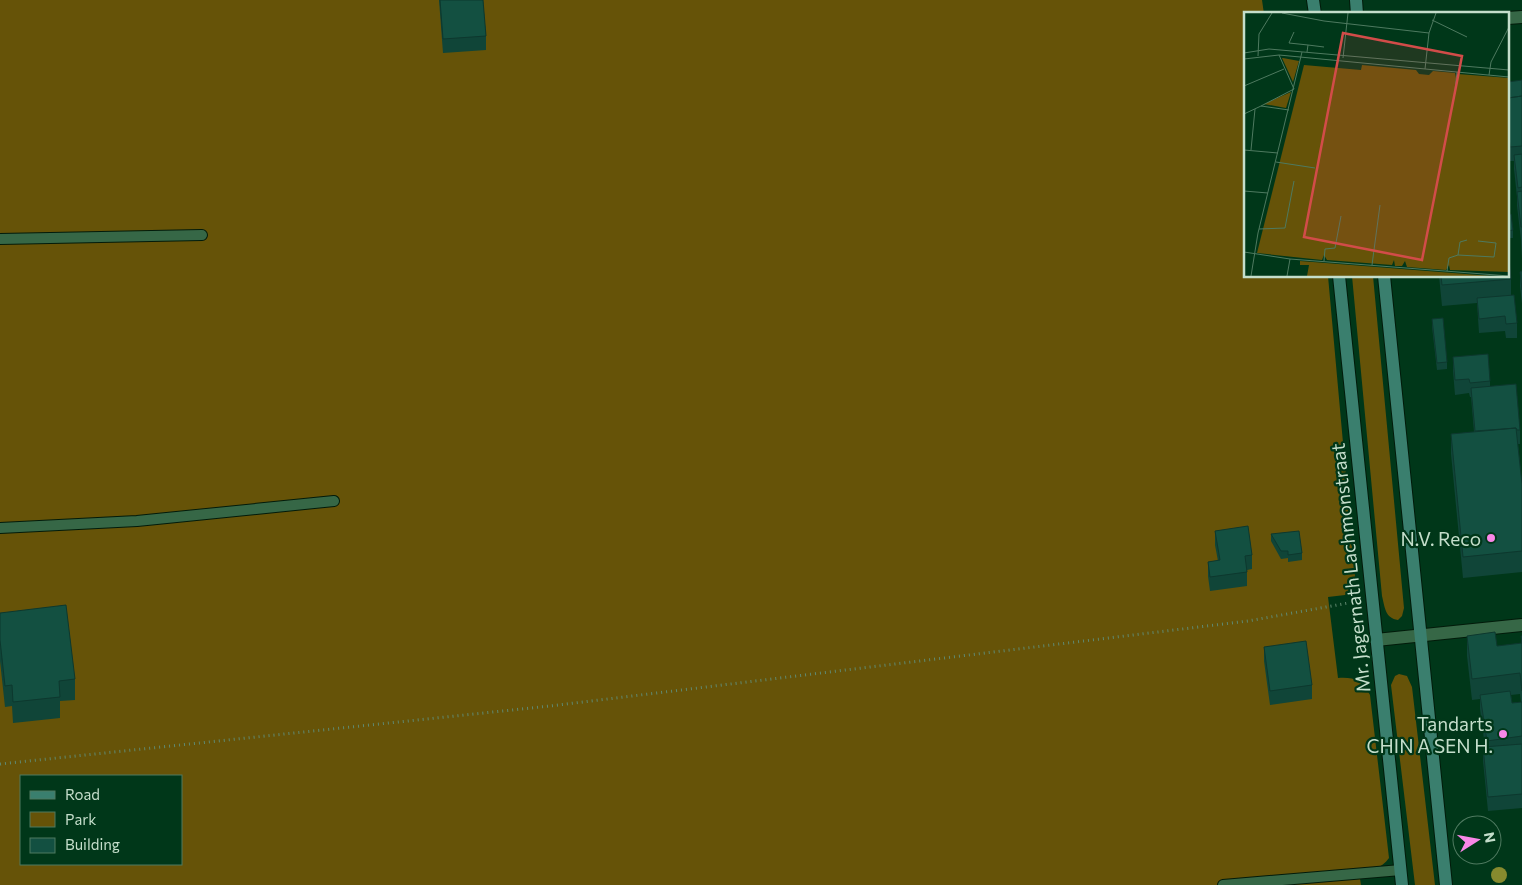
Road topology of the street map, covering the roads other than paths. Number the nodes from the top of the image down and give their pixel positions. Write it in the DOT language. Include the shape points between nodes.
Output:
graph roads {
  1 [pos="202,235"];
  2 [pos="0,239"];
  3 [pos="1339,278"];
  4 [pos="1384,278"];
  5 [pos="334,501"];
  6 [pos="0,528"];
  7 [pos="1522,625"];
  8 [pos="1420,635"];
  9 [pos="1376,640"];
  10 [pos="1401,870"];
  11 [pos="1223,885"];
  12 [pos="1402,885"];
  13 [pos="1446,885"];
  1 -- 2 [label="lane"];
  3 -- 9 [label="main road, Mr. Jagernath Lachmonstraat"];
  4 -- 8 [label="main road"];
  5 -- 6 [label="lane" via="136,522"];
  7 -- 8 [label="street"];
  8 -- 9 [label="street"];
  8 -- 13 [label="main road"];
  9 -- 10 [label="main road, Mr. Jagernath Lachmonstraat"];
  10 -- 11 [label="lane"];
  10 -- 12 [label="main road, Mr. Jagernath Lachmonstraat"];
}
